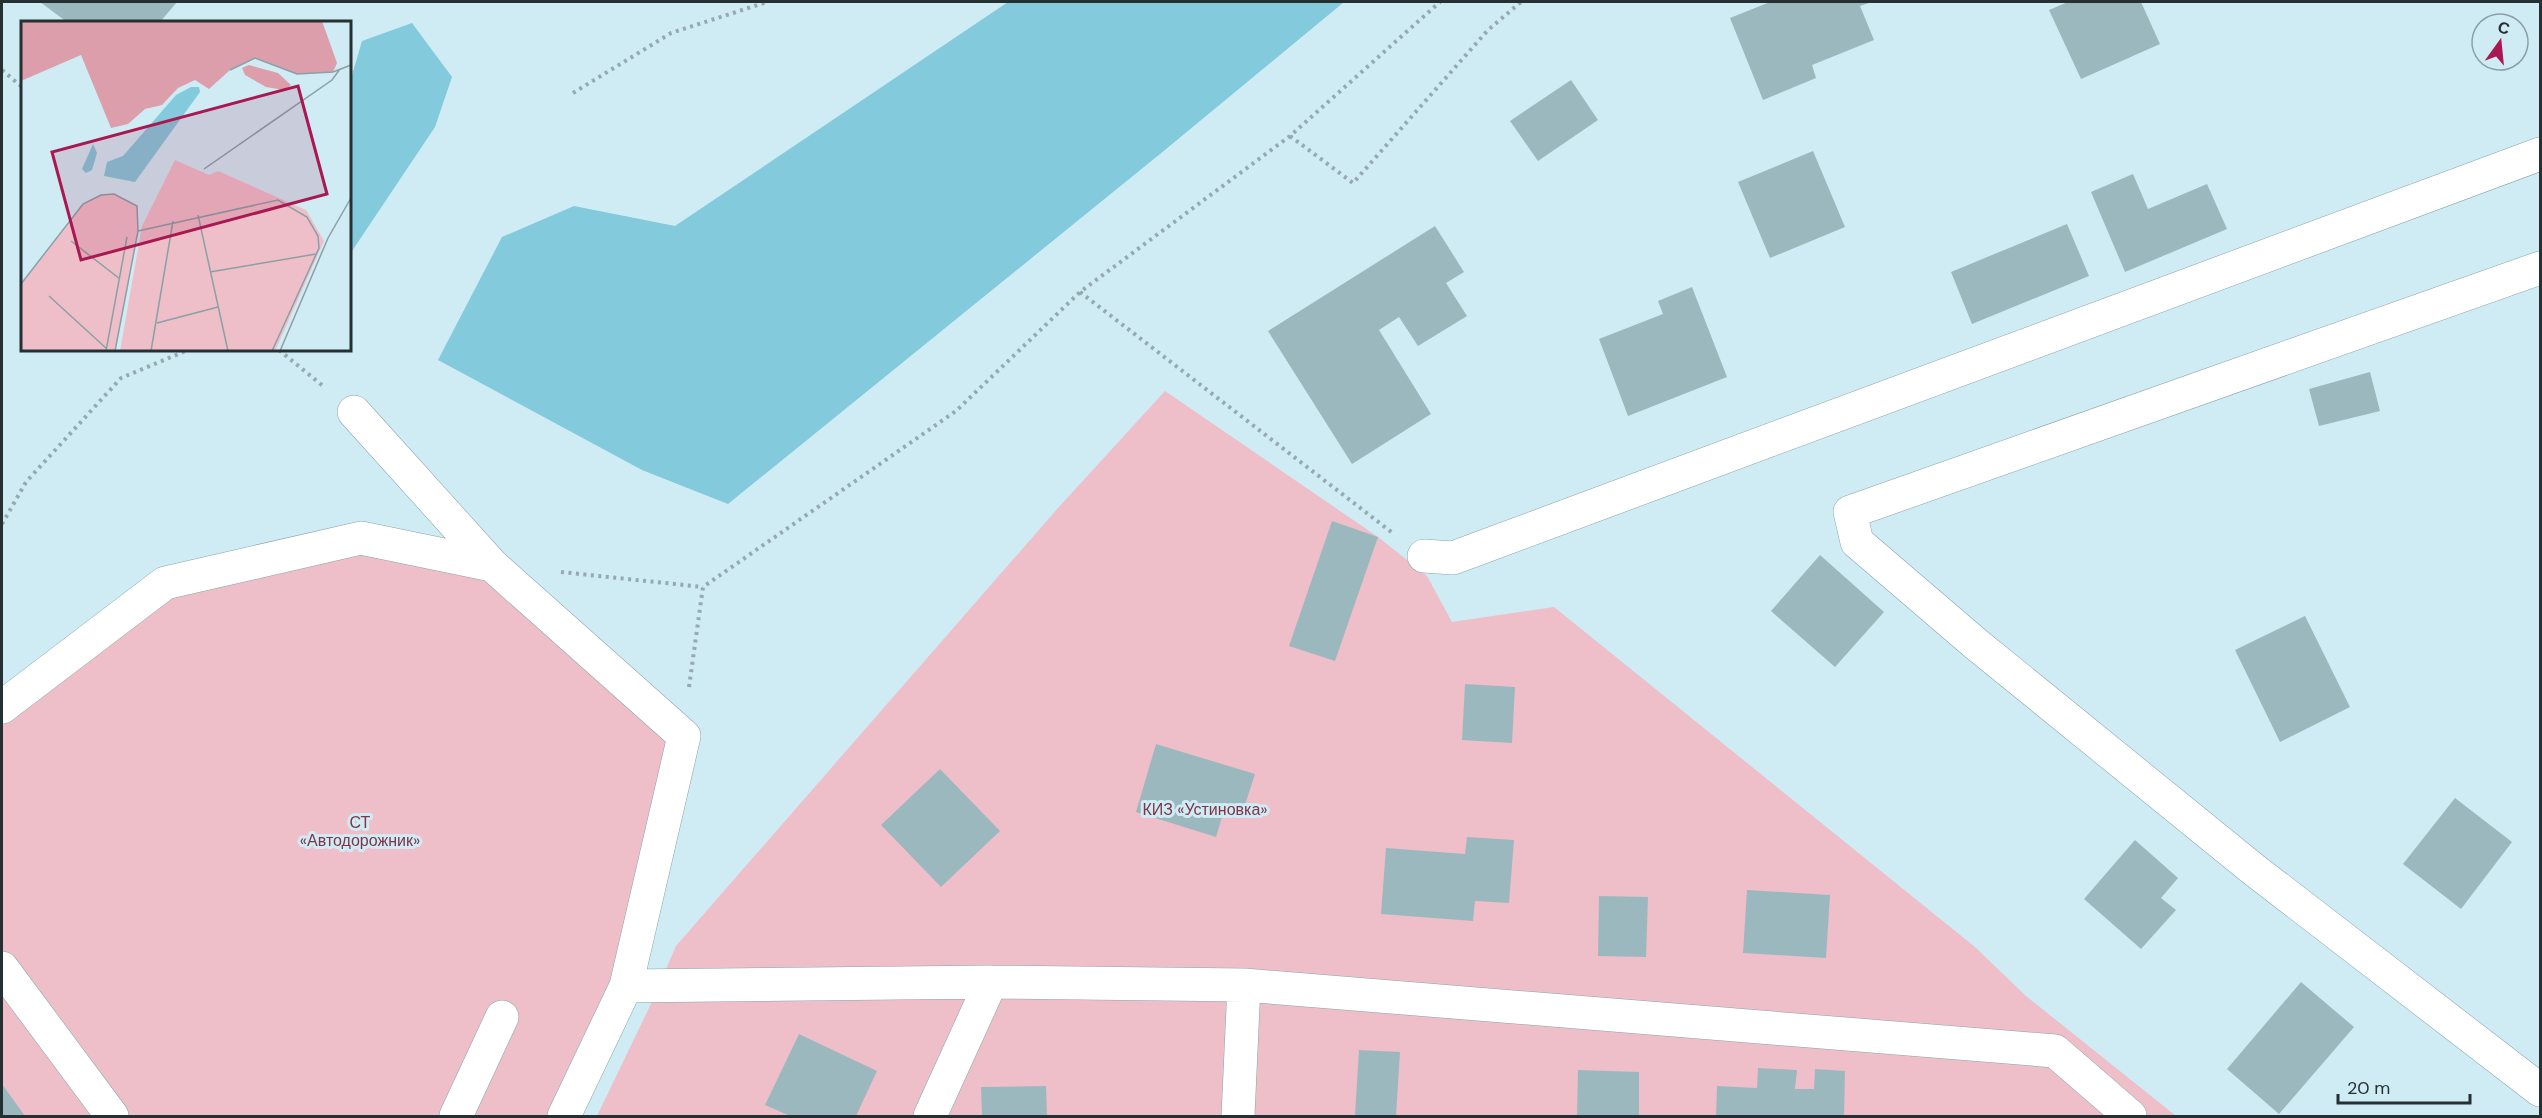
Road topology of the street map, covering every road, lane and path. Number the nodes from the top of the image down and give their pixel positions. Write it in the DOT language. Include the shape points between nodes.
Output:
graph roads {
  1 [pos="767,2"];
  2 [pos="1440,2"];
  3 [pos="1521,2"];
  4 [pos="2,70"];
  5 [pos="21,86"];
  6 [pos="573,93"];
  7 [pos="1290,136"];
  8 [pos="2541,154"];
  9 [pos="2541,268"];
  10 [pos="1080,292"];
  11 [pos="186,351"];
  12 [pos="280,351"];
  13 [pos="354,412"];
  14 [pos="2,524"];
  15 [pos="1424,556"];
  16 [pos="492,565"];
  17 [pos="551,571"];
  18 [pos="704,587"];
  19 [pos="2,707"];
  20 [pos="684,736"];
  21 [pos="2,968"];
  22 [pos="991,982"];
  23 [pos="1244,985"];
  24 [pos="627,986"];
  25 [pos="502,1017"];
  26 [pos="2541,1090"];
  27 [pos="112,1116"];
  28 [pos="456,1116"];
  29 [pos="564,1116"];
  30 [pos="930,1116"];
  31 [pos="1238,1116"];
  32 [pos="2130,1116"];
  1 -- 6 [label="path" via="671,33"];
  2 -- 7 [label="path"];
  3 -- 7 [label="path" via="1488,30 1353,183"];
  4 -- 5 [label="path"];
  7 -- 10 [label="path"];
  8 -- 15 [label="street" via="1453,558"];
  9 -- 26 [label="street" via="1850,512 1857,542 1977,644 2253,869"];
  10 -- 15 [label="path"];
  10 -- 18 [label="path" via="956,411"];
  11 -- 14 [label="path" via="121,378 26,482"];
  12 -- 13 [label="path"];
  13 -- 16 [label="street"];
  16 -- 19 [label="street" via="360,538 165,583"];
  16 -- 20 [label="street"];
  17 -- 18 [label="path"];
  18 -- 20 [label="path"];
  20 -- 24 [label="street"];
  21 -- 27 [label="street"];
  22 -- 23 [label="street"];
  22 -- 24 [label="street"];
  22 -- 30 [label="street"];
  23 -- 31 [label="street"];
  23 -- 32 [label="street" via="2055,1051"];
  24 -- 29 [label="street"];
  25 -- 28 [label="street"];
}
